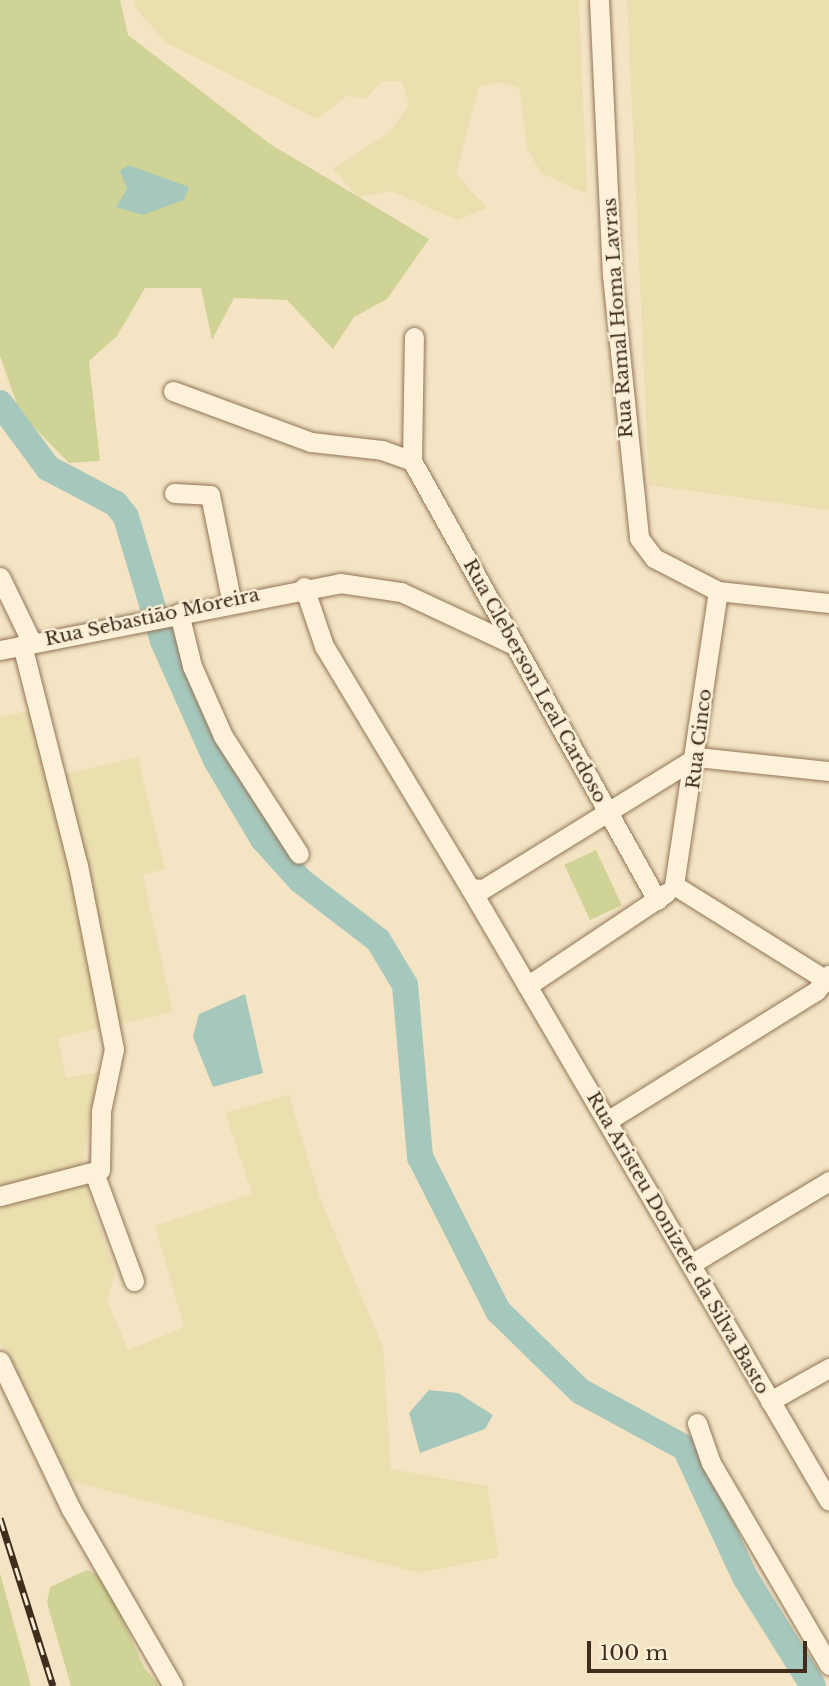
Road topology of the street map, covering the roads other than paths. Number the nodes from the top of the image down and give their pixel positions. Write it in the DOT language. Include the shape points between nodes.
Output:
graph roads {
  1 [pos="599,0"];
  2 [pos="414,337"];
  3 [pos="173,391"];
  4 [pos="411,461"];
  5 [pos="174,493"];
  6 [pos="0,577"];
  7 [pos="304,587"];
  8 [pos="718,591"];
  9 [pos="231,599"];
  10 [pos="829,603"];
  11 [pos="171,614"];
  12 [pos="27,644"];
  13 [pos="512,644"];
  14 [pos="0,650"];
  15 [pos="697,757"];
  16 [pos="829,771"];
  17 [pos="608,814"];
  18 [pos="299,854"];
  19 [pos="674,886"];
  20 [pos="477,888"];
  21 [pos="657,900"];
  22 [pos="828,979"];
  23 [pos="527,986"];
  24 [pos="607,1121"];
  25 [pos="95,1175"];
  26 [pos="829,1181"];
  27 [pos="0,1196"];
  28 [pos="691,1264"];
  29 [pos="134,1281"];
  30 [pos="0,1361"];
  31 [pos="829,1367"];
  32 [pos="770,1401"];
  33 [pos="697,1423"];
  34 [pos="829,1501"];
  35 [pos="829,1665"];
  36 [pos="173,1686"];
  1 -- 8 [label="street, Rua Ramal Homa Lavras" via="632,518 654,558"];
  2 -- 4 [label="street"];
  3 -- 4 [label="street" via="311,442 382,450"];
  4 -- 13 [label="street, Rua Cleberson Leal Cardoso"];
  5 -- 9 [label="street" via="210,495"];
  6 -- 12 [label="street"];
  7 -- 9 [label="street, Rua Sebastião Moreira"];
  7 -- 13 [label="street, Rua Sebastião Moreira" via="376,585 461,616"];
  7 -- 20 [label="street, Rua Aristeu Donizete da Silva Basto" via="324,646"];
  8 -- 10 [label="street"];
  8 -- 15 [label="street, Rua Cinco"];
  9 -- 11 [label="street, Rua Sebastião Moreira"];
  11 -- 12 [label="street, Rua Sebastião Moreira"];
  11 -- 18 [label="street" via="223,736"];
  12 -- 14 [label="street, Rua Sebastião Moreira"];
  12 -- 25 [label="street" via="112,1031 113,1066 101,1111 102,1162"];
  13 -- 17 [label="street, Rua Cleberson Leal Cardoso"];
  15 -- 16 [label="street"];
  15 -- 17 [label="street"];
  15 -- 19 [label="street, Rua Cinco"];
  17 -- 20 [label="street"];
  17 -- 21 [label="street, Rua Cleberson Leal Cardoso"];
  19 -- 21 [label="street"];
  19 -- 22 [label="street"];
  20 -- 23 [label="street, Rua Aristeu Donizete da Silva Basto"];
  21 -- 23 [label="street"];
  22 -- 24 [label="street"];
  23 -- 24 [label="street, Rua Aristeu Donizete da Silva Basto"];
  24 -- 28 [label="street, Rua Aristeu Donizete da Silva Basto"];
  25 -- 27 [label="street"];
  25 -- 29 [label="street"];
  26 -- 28 [label="street"];
  28 -- 32 [label="street, Rua Aristeu Donizete da Silva Basto"];
  30 -- 36 [label="street" via="71,1509"];
  31 -- 32 [label="street"];
  32 -- 34 [label="street, Rua Aristeu Donizete da Silva Basto"];
  33 -- 35 [label="street" via="717,1474"];
}
